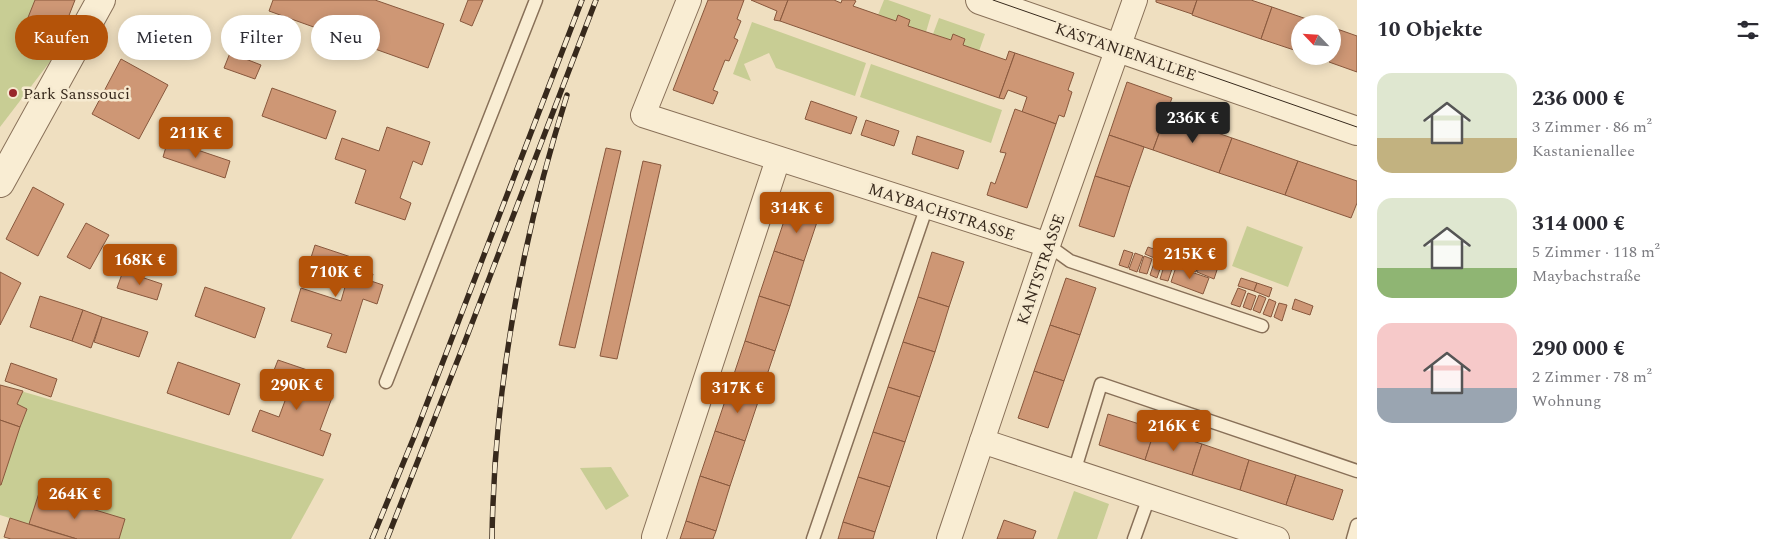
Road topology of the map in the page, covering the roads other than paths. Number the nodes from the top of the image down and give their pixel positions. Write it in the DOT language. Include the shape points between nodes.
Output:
graph roads {
  1 [pos="101,0"];
  2 [pos="536,0"];
  3 [pos="689,0"];
  4 [pos="980,0"];
  5 [pos="1135,0"];
  6 [pos="1012,5"];
  7 [pos="1119,48"];
  8 [pos="1357,131"];
  9 [pos="778,158"];
  10 [pos="0,183"];
  11 [pos="927,206"];
  12 [pos="1048,245"];
  13 [pos="1262,326"];
  14 [pos="386,382"];
  15 [pos="982,441"];
  16 [pos="1357,471"];
  17 [pos="1074,472"];
  18 [pos="1149,497"];
  19 [pos="1357,525"];
  20 [pos="654,536"];
  21 [pos="813,539"];
  22 [pos="949,539"];
  23 [pos="1134,539"];
  24 [pos="1277,539"];
  25 [pos="1353,539"];
  1 -- 10 [label="street"];
  2 -- 14 [label="lane"];
  3 -- 9 [label="street, MAYBACHSTRASSE" via="643,115"];
  4 -- 6 [label="street, KASTANIENALLEE"];
  5 -- 7 [label="street, KANTSTRASSE"];
  6 -- 7 [label="street, KASTANIENALLEE"];
  7 -- 8 [label="street, KASTANIENALLEE"];
  7 -- 12 [label="street, KANTSTRASSE"];
  9 -- 11 [label="street, MAYBACHSTRASSE"];
  9 -- 20 [label="street"];
  11 -- 12 [label="street, MAYBACHSTRASSE"];
  11 -- 21 [label="lane"];
  12 -- 13 [label="lane" via="1070,261"];
  12 -- 15 [label="street, KANTSTRASSE"];
  15 -- 17 [label="street"];
  15 -- 22 [label="street, KANTSTRASSE"];
  16 -- 17 [label="lane" via="1101,384"];
  17 -- 18 [label="street"];
  18 -- 23 [label="lane"];
  18 -- 24 [label="street"];
  19 -- 25 [label="lane"];
}
